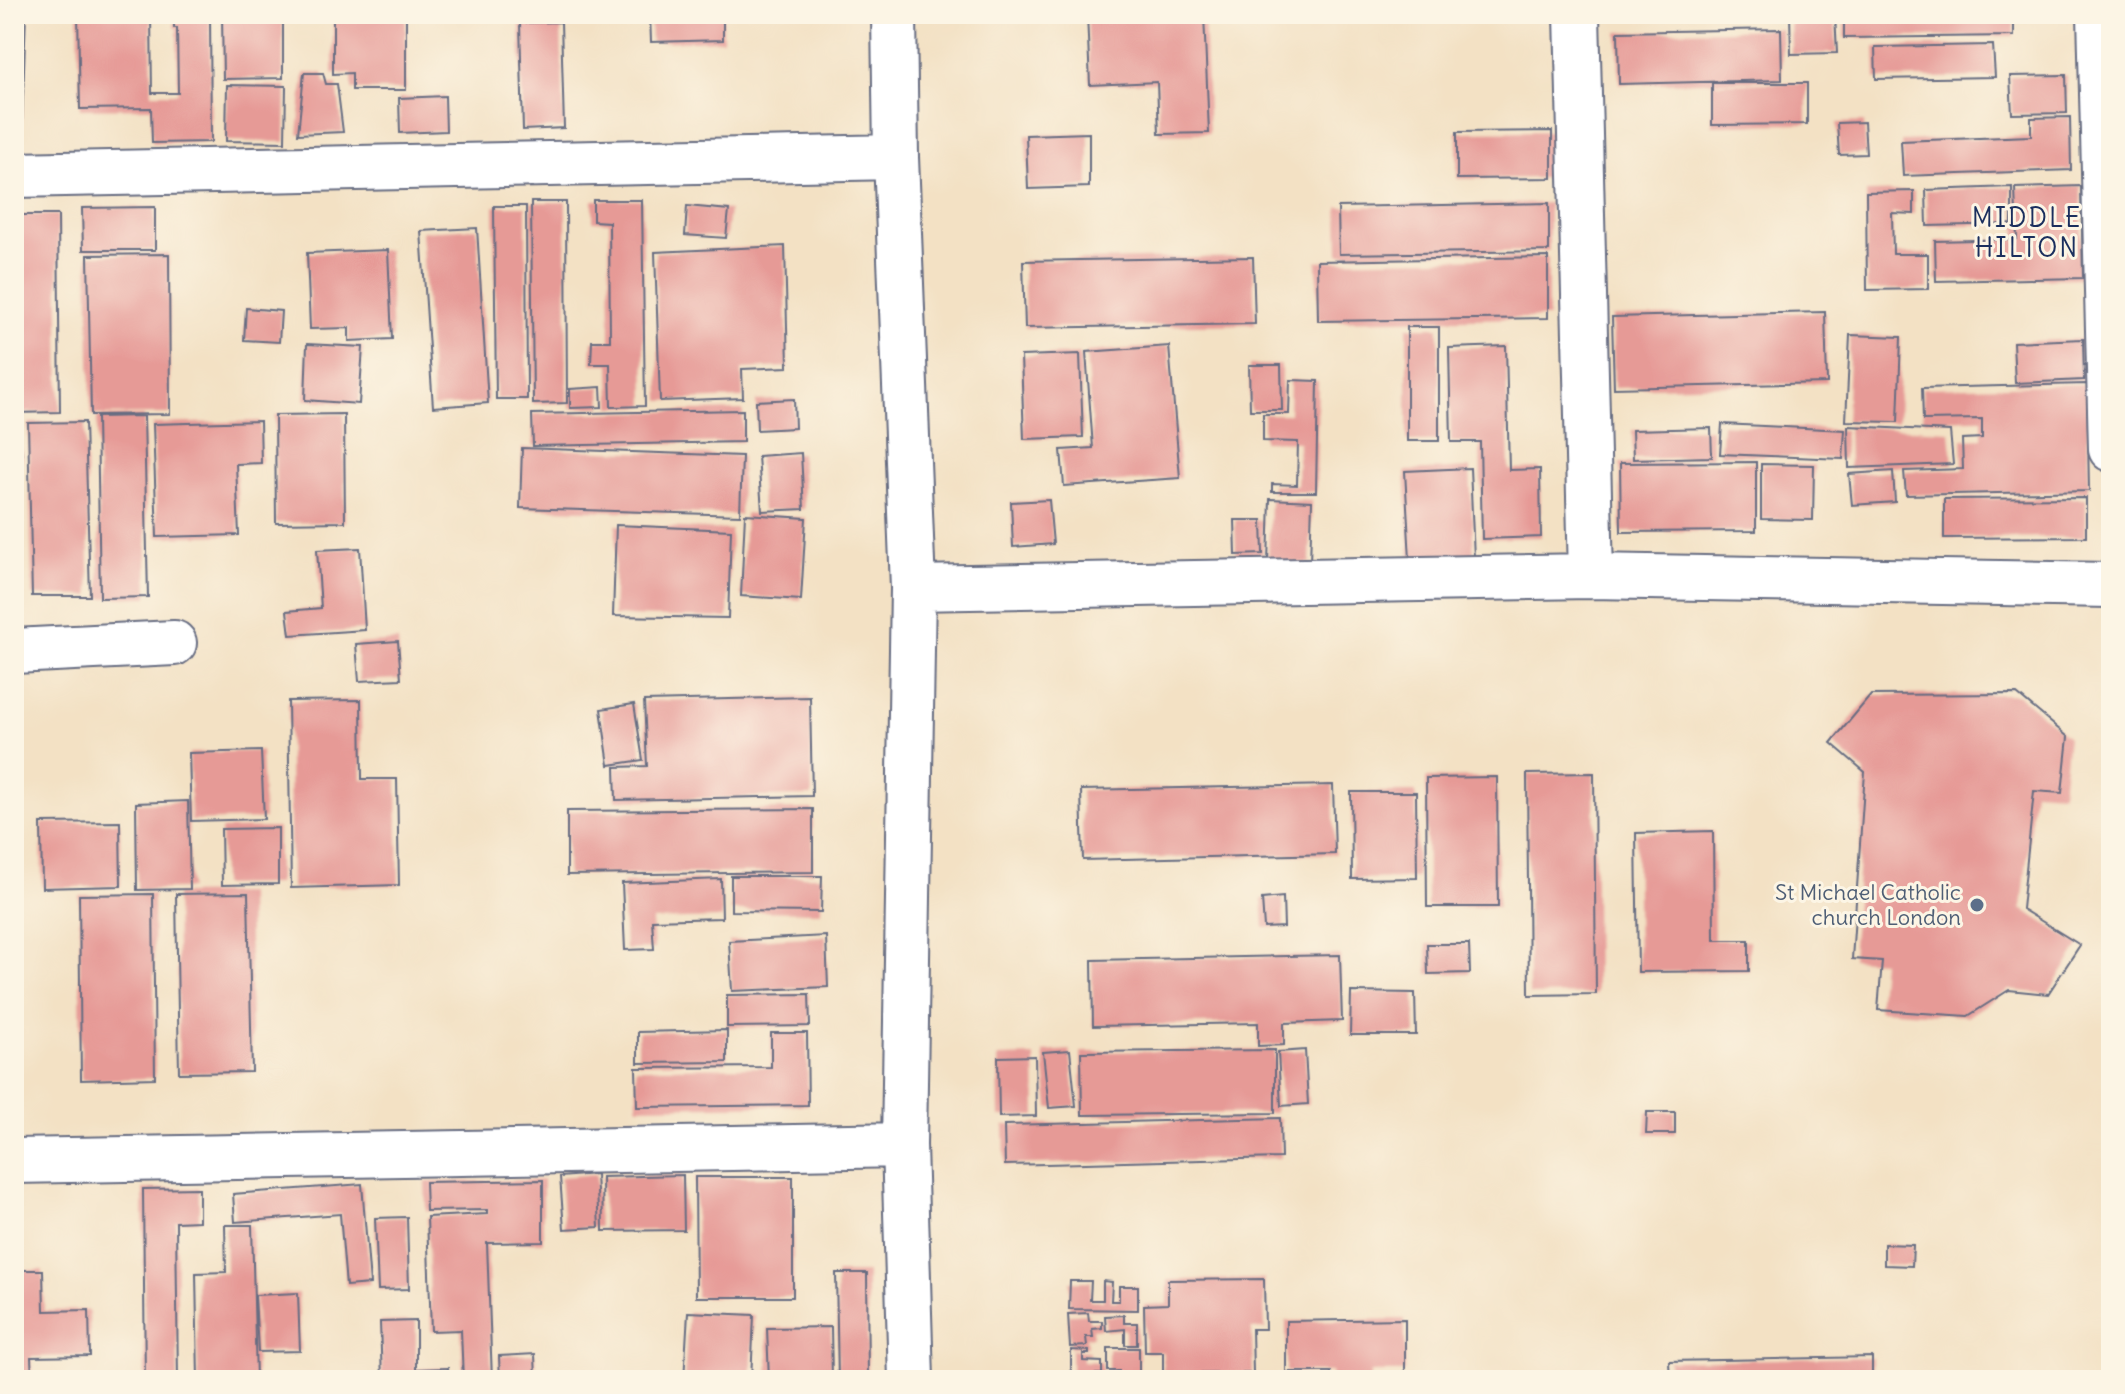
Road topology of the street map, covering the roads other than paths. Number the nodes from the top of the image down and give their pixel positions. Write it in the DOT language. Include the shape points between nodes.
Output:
graph roads {
  1 [pos="894,14"];
  2 [pos="1577,14"];
  3 [pos="2100,14"];
  4 [pos="896,157"];
  5 [pos="14,175"];
  6 [pos="2111,449"];
  7 [pos="1591,576"];
  8 [pos="2111,585"];
  9 [pos="913,588"];
  10 [pos="174,643"];
  11 [pos="14,651"];
  12 [pos="904,1145"];
  13 [pos="14,1161"];
  14 [pos="911,1380"];
  1 -- 4 [label="street"];
  2 -- 7 [label="street"];
  3 -- 6 [label="street"];
  4 -- 5 [label="street"];
  4 -- 9 [label="street"];
  7 -- 8 [label="street"];
  7 -- 9 [label="street"];
  9 -- 12 [label="street"];
  10 -- 11 [label="street"];
  12 -- 13 [label="street"];
  12 -- 14 [label="street"];
}
